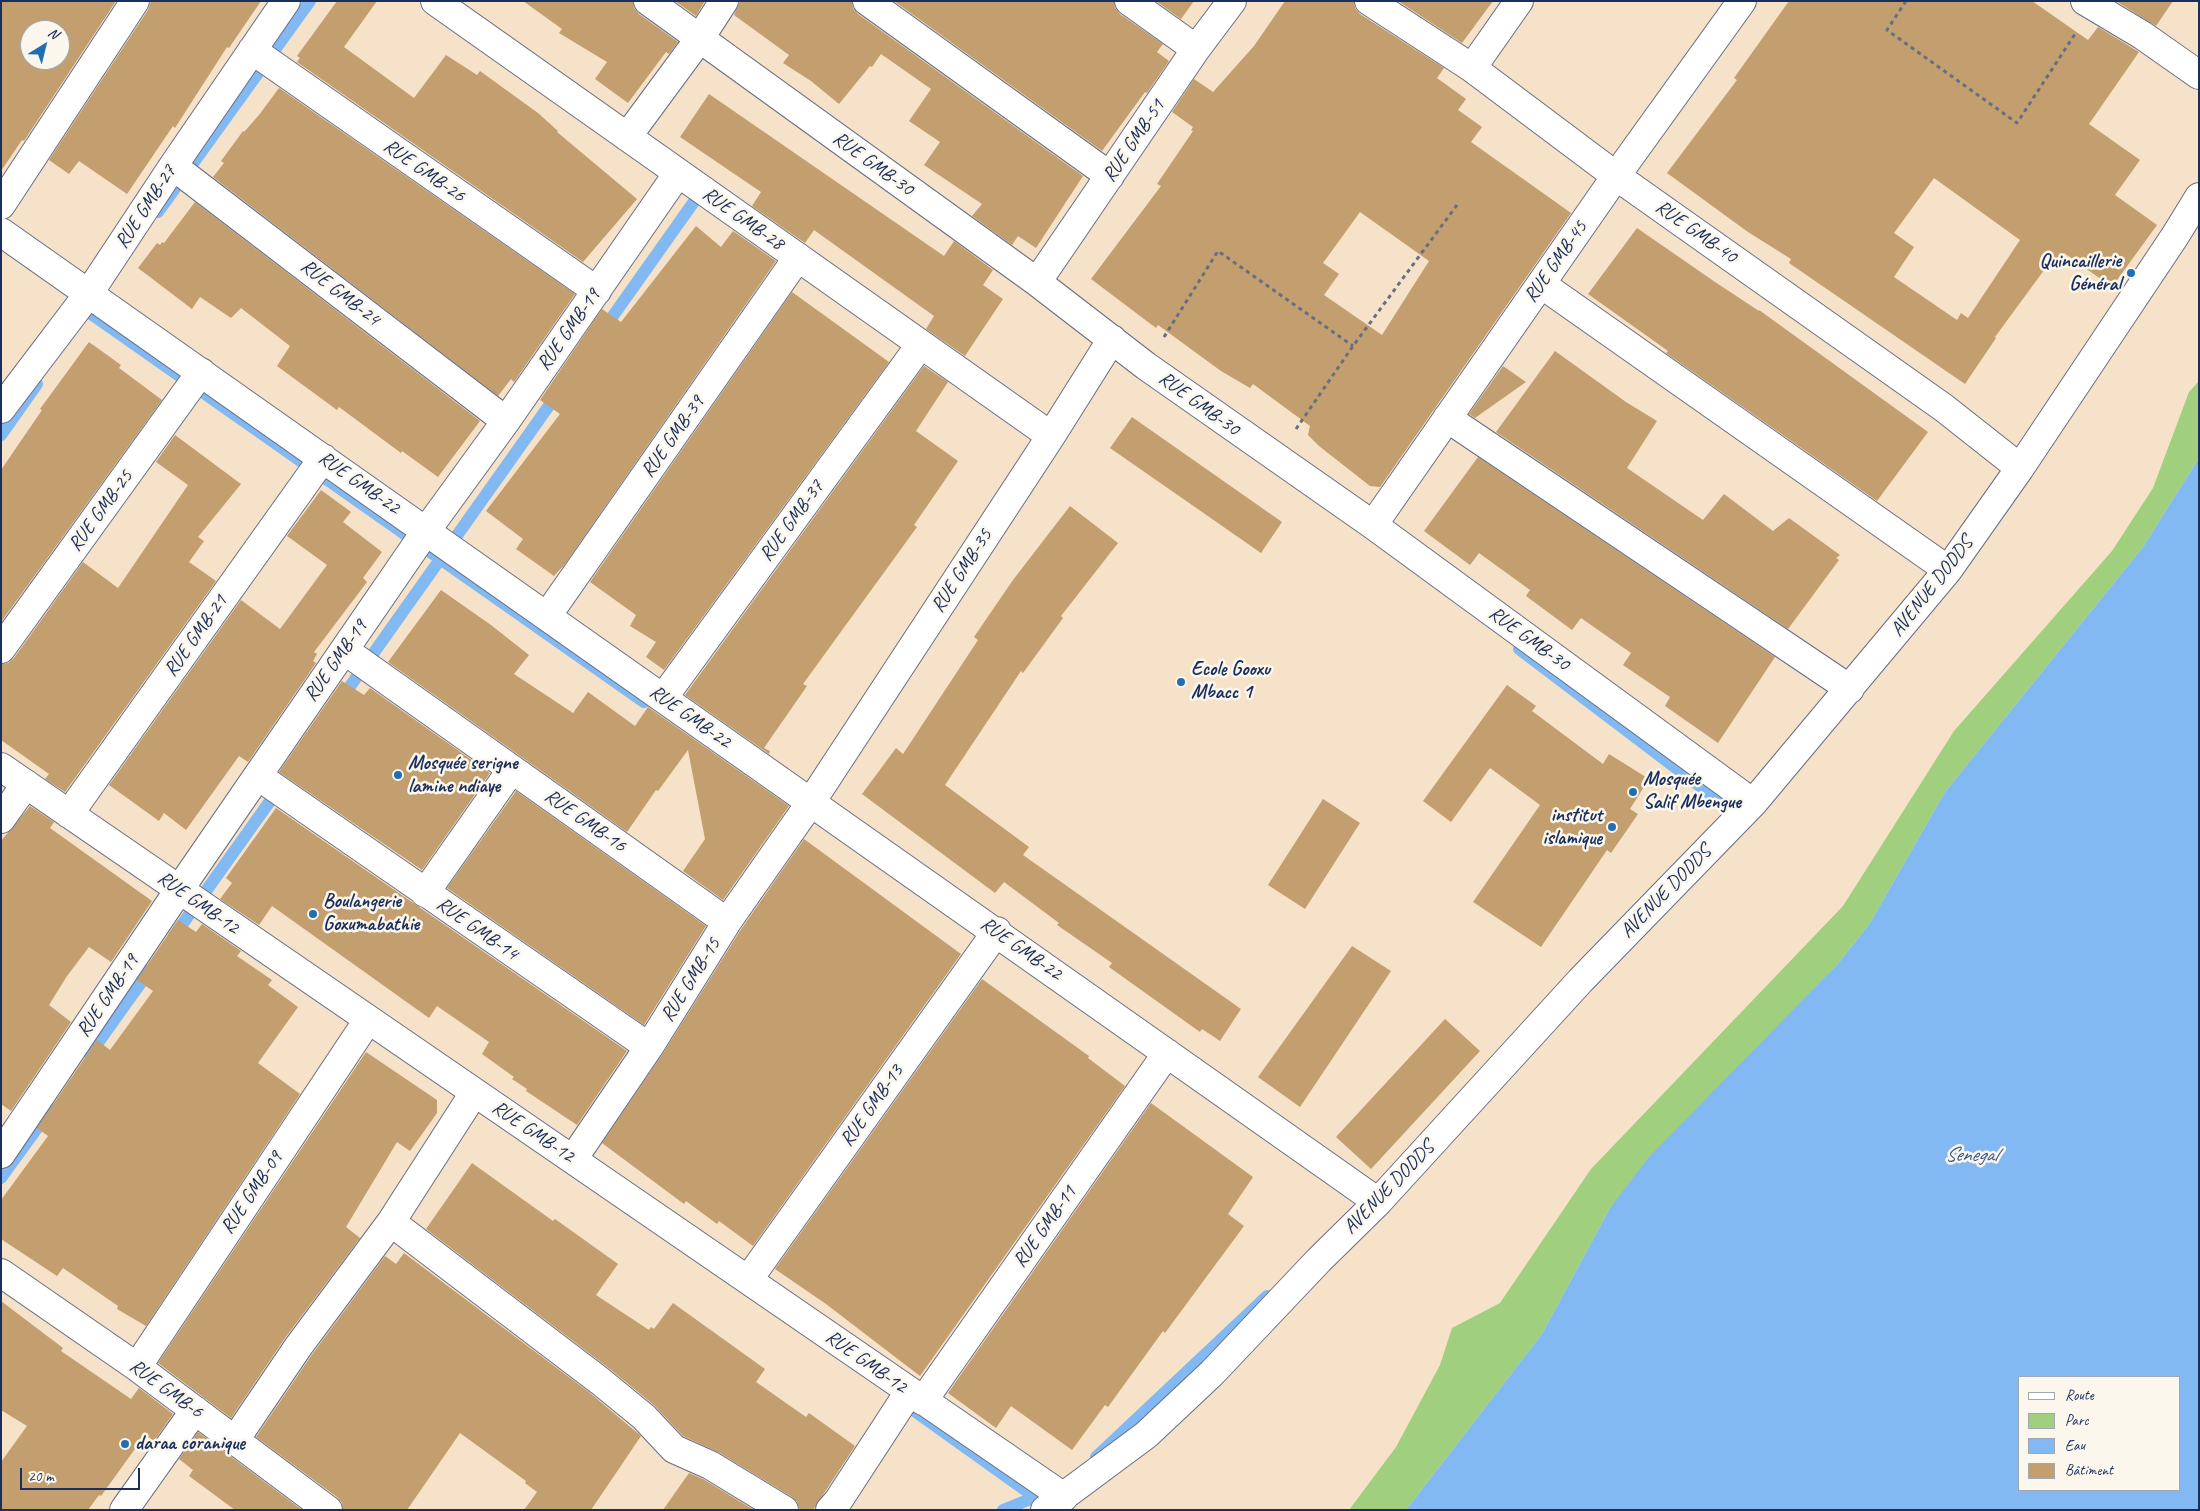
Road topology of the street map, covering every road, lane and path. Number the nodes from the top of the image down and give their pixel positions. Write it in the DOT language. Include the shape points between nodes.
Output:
graph roads {
  1 [pos="136,1"];
  2 [pos="286,1"];
  3 [pos="435,1"];
  4 [pos="648,1"];
  5 [pos="724,1"];
  6 [pos="867,1"];
  7 [pos="1128,1"];
  8 [pos="1232,1"];
  9 [pos="1369,1"];
  10 [pos="1519,1"];
  11 [pos="1742,1"];
  12 [pos="1906,1"];
  13 [pos="2089,4"];
  14 [pos="700,38"];
  15 [pos="1196,49"];
  16 [pos="252,50"];
  17 [pos="1472,68"];
  18 [pos="2199,75"];
  19 [pos="627,137"];
  20 [pos="173,166"];
  21 [pos="678,172"];
  22 [pos="1110,176"];
  23 [pos="1616,176"];
  24 [pos="2199,197"];
  25 [pos="1,205"];
  26 [pos="1458,206"];
  27 [pos="1,232"];
  28 [pos="798,257"];
  29 [pos="1037,282"];
  30 [pos="1541,284"];
  31 [pos="596,291"];
  32 [pos="89,293"];
  33 [pos="1112,339"];
  34 [pos="921,344"];
  35 [pos="1353,346"];
  36 [pos="1146,366"];
  37 [pos="202,372"];
  38 [pos="1,409"];
  39 [pos="1447,418"];
  40 [pos="506,421"];
  41 [pos="1051,436"];
  42 [pos="323,458"];
  43 [pos="1276,458"];
  44 [pos="2020,468"];
  45 [pos="1373,525"];
  46 [pos="426,531"];
  47 [pos="1948,570"];
  48 [pos="547,616"];
  49 [pos="1,649"];
  50 [pos="344,650"];
  51 [pos="1850,689"];
  52 [pos="663,698"];
  53 [pos="1,767"];
  54 [pos="512,769"];
  55 [pos="258,776"];
  56 [pos="26,784"];
  57 [pos="811,802"];
  58 [pos="1753,803"];
  59 [pos="69,814"];
  60 [pos="1,819"];
  61 [pos="180,890"];
  62 [pos="425,893"];
  63 [pos="728,922"];
  64 [pos="997,931"];
  65 [pos="368,1020"];
  66 [pos="649,1047"];
  67 [pos="1167,1053"];
  68 [pos="474,1092"];
  69 [pos="1,1154"];
  70 [pos="574,1159"];
  71 [pos="1378,1202"];
  72 [pos="391,1222"];
  73 [pos="1,1273"];
  74 [pos="748,1280"];
  75 [pos="137,1367"];
  76 [pos="916,1396"];
  77 [pos="195,1410"];
  78 [pos="235,1440"];
  79 [pos="1054,1503"];
  80 [pos="124,1510"];
  81 [pos="328,1510"];
  82 [pos="784,1510"];
  83 [pos="830,1510"];
  1 -- 25 [label="street"];
  2 -- 16 [label="street, RUE GMB-27"];
  3 -- 19 [label="street, RUE GMB-28"];
  4 -- 14 [label="street, RUE GMB-30"];
  5 -- 14 [label="street"];
  6 -- 22 [label="street"];
  7 -- 15 [label="street"];
  8 -- 15 [label="street, RUE GMB-51"];
  9 -- 17 [label="street, RUE GMB-40"];
  10 -- 17 [label="street"];
  11 -- 23 [label="street, RUE GMB-45"];
  12 -- 13 [label="path" via="1887,30 2017,123"];
  13 -- 18 [label="street" via="2142,35"];
  14 -- 19 [label="street"];
  14 -- 29 [label="street, RUE GMB-30"];
  15 -- 22 [label="street, RUE GMB-51"];
  16 -- 20 [label="street, RUE GMB-27"];
  16 -- 31 [label="street, RUE GMB-26"];
  17 -- 23 [label="street, RUE GMB-40"];
  19 -- 21 [label="street, RUE GMB-28"];
  20 -- 32 [label="street, RUE GMB-27"];
  20 -- 40 [label="street, RUE GMB-24"];
  21 -- 28 [label="street, RUE GMB-28"];
  21 -- 31 [label="street, RUE GMB-19"];
  22 -- 29 [label="street, RUE GMB-51"];
  23 -- 30 [label="street, RUE GMB-45"];
  23 -- 44 [label="street, RUE GMB-40" via="1859,346"];
  24 -- 44 [label="street, AVENUE DODDS"];
  26 -- 35 [label="path"];
  27 -- 32 [label="street, RUE GMB-22"];
  28 -- 34 [label="street, RUE GMB-28"];
  28 -- 48 [label="street, RUE GMB-39"];
  29 -- 33 [label="street, RUE GMB-30"];
  30 -- 39 [label="street, RUE GMB-45"];
  30 -- 47 [label="street"];
  31 -- 40 [label="street, RUE GMB-19"];
  32 -- 37 [label="street, RUE GMB-22"];
  32 -- 38 [label="street, RUE GMB-27"];
  33 -- 36 [label="street, RUE GMB-30"];
  33 -- 41 [label="street, RUE GMB-35"];
  34 -- 41 [label="street, RUE GMB-28"];
  34 -- 52 [label="street, RUE GMB-37"];
  35 -- 36 [label="path" via="1218,251"];
  35 -- 43 [label="path"];
  36 -- 43 [label="street, RUE GMB-30"];
  37 -- 42 [label="street, RUE GMB-22"];
  37 -- 49 [label="street, RUE GMB-25"];
  39 -- 45 [label="street, RUE GMB-45"];
  39 -- 51 [label="street"];
  40 -- 46 [label="street, RUE GMB-19"];
  41 -- 57 [label="street, RUE GMB-35"];
  42 -- 46 [label="street, RUE GMB-22"];
  42 -- 59 [label="street, RUE GMB-21"];
  43 -- 45 [label="street, RUE GMB-30"];
  44 -- 47 [label="street, AVENUE DODDS"];
  45 -- 58 [label="street, RUE GMB-30"];
  46 -- 48 [label="street, RUE GMB-22"];
  46 -- 50 [label="street, RUE GMB-19"];
  47 -- 51 [label="street, AVENUE DODDS"];
  48 -- 52 [label="street, RUE GMB-22"];
  50 -- 54 [label="street, RUE GMB-16"];
  50 -- 55 [label="street, RUE GMB-19"];
  51 -- 58 [label="street, AVENUE DODDS"];
  52 -- 57 [label="street, RUE GMB-22"];
  53 -- 56 [label="street, RUE GMB-12"];
  54 -- 62 [label="street"];
  54 -- 63 [label="street, RUE GMB-16"];
  55 -- 61 [label="street, RUE GMB-19"];
  55 -- 62 [label="street, RUE GMB-14"];
  56 -- 59 [label="street, RUE GMB-12"];
  56 -- 60 [label="street"];
  57 -- 63 [label="street, RUE GMB-15"];
  57 -- 64 [label="street, RUE GMB-22"];
  58 -- 71 [label="street, AVENUE DODDS" via="1581,980"];
  59 -- 61 [label="street, RUE GMB-12"];
  61 -- 65 [label="street, RUE GMB-12"];
  61 -- 69 [label="street, RUE GMB-19"];
  62 -- 66 [label="street, RUE GMB-14"];
  63 -- 66 [label="street, RUE GMB-15"];
  64 -- 67 [label="street, RUE GMB-22"];
  64 -- 74 [label="street, RUE GMB-13"];
  65 -- 68 [label="street, RUE GMB-12"];
  65 -- 75 [label="street, RUE GMB-09"];
  66 -- 70 [label="street, RUE GMB-15"];
  67 -- 71 [label="street, RUE GMB-22"];
  67 -- 76 [label="street, RUE GMB-11"];
  68 -- 70 [label="street, RUE GMB-12"];
  68 -- 72 [label="street"];
  70 -- 74 [label="street, RUE GMB-12"];
  71 -- 79 [label="street, AVENUE DODDS" via="1212,1373 1146,1436"];
  72 -- 78 [label="street" via="298,1347"];
  72 -- 82 [label="street" via="600,1381 644,1417 674,1449 710,1465"];
  73 -- 75 [label="street, RUE GMB-6"];
  74 -- 76 [label="street, RUE GMB-12"];
  75 -- 77 [label="street, RUE GMB-6"];
  76 -- 79 [label="street, RUE GMB-12"];
  76 -- 83 [label="street, RUE GMB-11"];
  77 -- 78 [label="street, RUE GMB-6"];
  77 -- 80 [label="street"];
  78 -- 81 [label="street, RUE GMB-6"];
}
